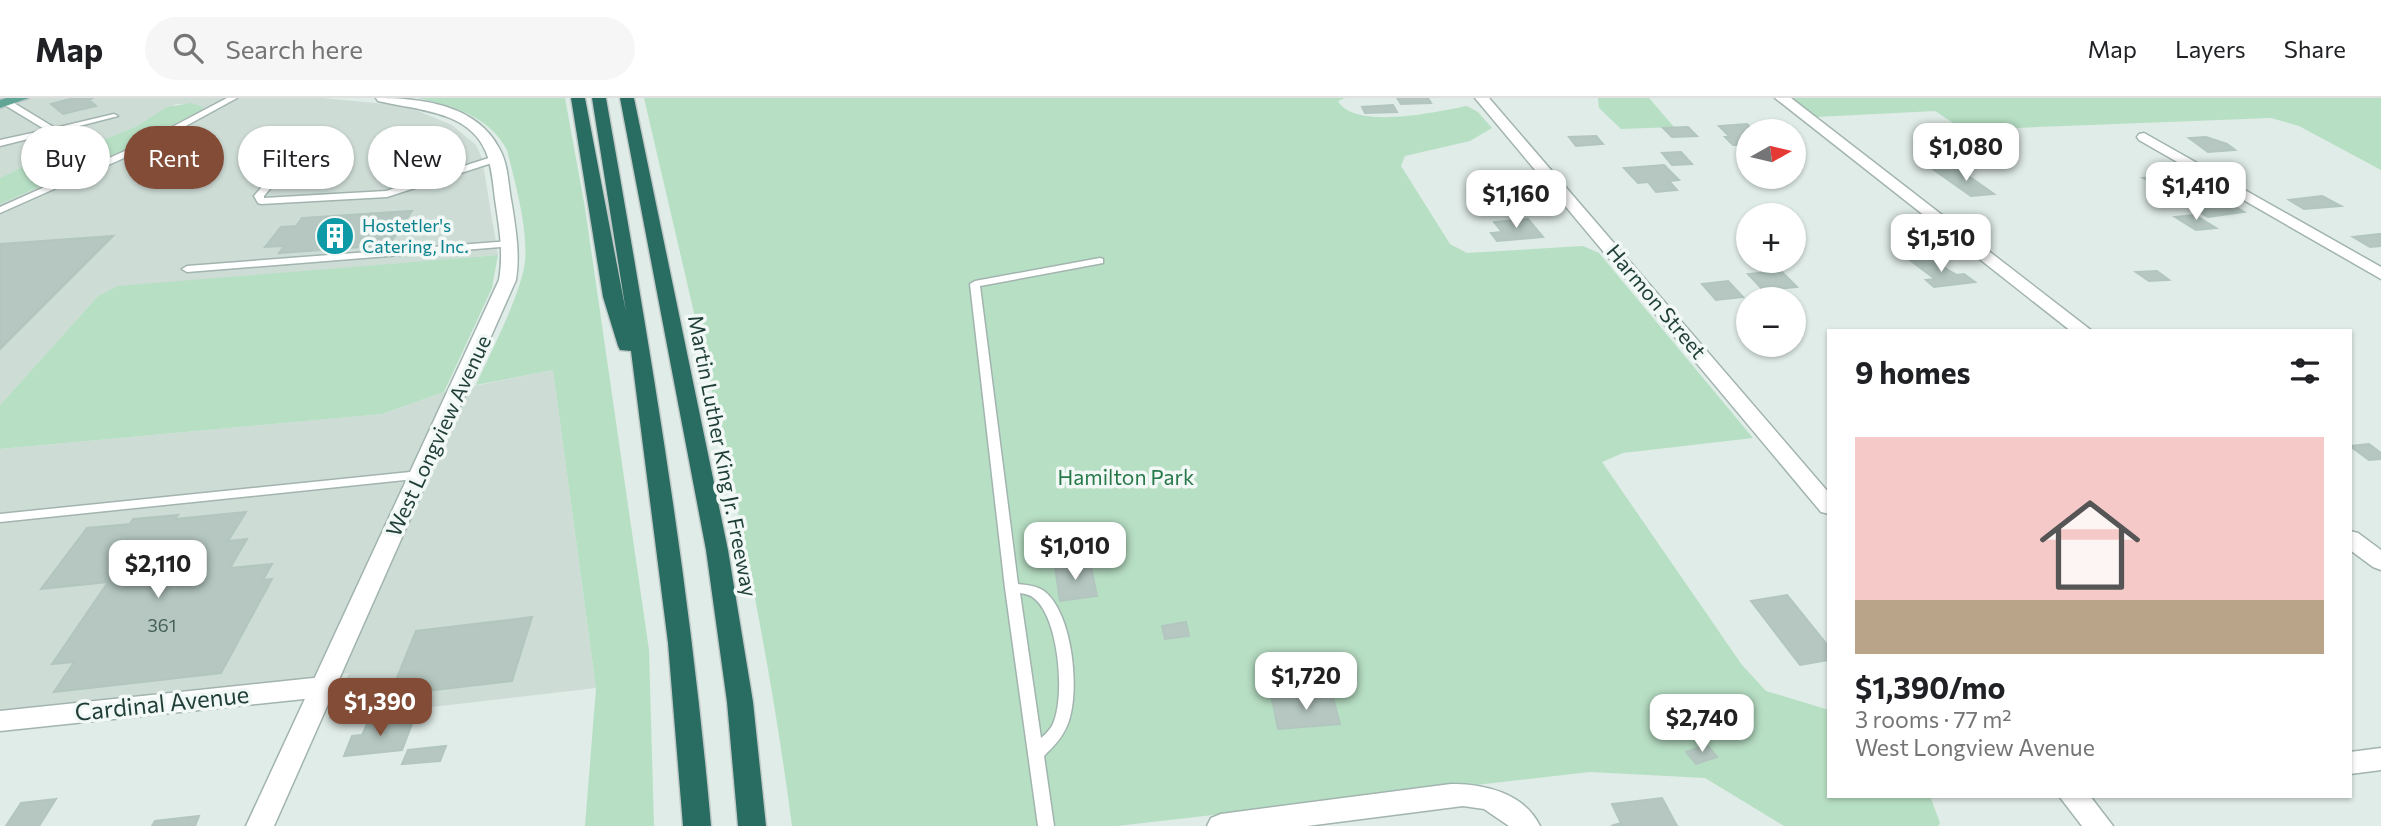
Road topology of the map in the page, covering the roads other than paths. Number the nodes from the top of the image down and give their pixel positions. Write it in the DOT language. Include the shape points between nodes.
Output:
graph roads {
  1 [pos="22,98"];
  2 [pos="233,98"];
  3 [pos="383,98"];
  4 [pos="578,98"];
  5 [pos="599,98"];
  6 [pos="627,98"];
  7 [pos="1482,98"];
  8 [pos="1782,98"];
  9 [pos="3,103"];
  10 [pos="114,116"];
  11 [pos="45,126"];
  12 [pos="78,126"];
  13 [pos="2144,137"];
  14 [pos="21,139"];
  15 [pos="0,143"];
  16 [pos="495,159"];
  17 [pos="265,189"];
  18 [pos="0,210"];
  19 [pos="511,244"];
  20 [pos="1100,261"];
  21 [pos="187,269"];
  22 [pos="2381,274"];
  23 [pos="2080,329"];
  24 [pos="650,421"];
  25 [pos="421,475"];
  26 [pos="1827,505"];
  27 [pos="0,518"];
  28 [pos="2352,540"];
  29 [pos="2381,562"];
  30 [pos="1012,587"];
  31 [pos="323,687"];
  32 [pos="0,721"];
  33 [pos="1036,754"];
  34 [pos="2381,759"];
  35 [pos="2352,763"];
  36 [pos="2075,798"];
  37 [pos="1522,822"];
  38 [pos="260,826"];
  39 [pos="697,826"];
  40 [pos="752,826"];
  41 [pos="1046,826"];
  42 [pos="1221,826"];
  43 [pos="2099,826"];
  1 -- 9 [label="main road"];
  2 -- 18 [label="lane" via="139,148"];
  3 -- 16 [label="street, West Longview Avenue" via="457,117 487,140"];
  4 -- 24 [label="highway" via="612,297"];
  5 -- 24 [label="highway"];
  6 -- 40 [label="highway, Martin Luther King Jr. Freeway" via="719,563 740,702"];
  7 -- 26 [label="street, Harmon Street"];
  8 -- 23 [label="street"];
  9 -- 11 [label="lane"];
  10 -- 12 [label="lane"];
  13 -- 22 [label="street"];
  14 -- 15 [label="lane"];
  16 -- 17 [label="lane" via="387,194 261,201"];
  16 -- 19 [label="street, West Longview Avenue"];
  19 -- 21 [label="lane"];
  19 -- 25 [label="street, West Longview Avenue" via="512,265 505,291"];
  20 -- 30 [label="lane" via="975,284"];
  24 -- 39 [label="highway" via="680,628"];
  25 -- 27 [label="lane"];
  25 -- 31 [label="street, West Longview Avenue"];
  28 -- 29 [label="street"];
  30 -- 33 [label="lane"];
  30 -- 33 [label="lane" via="1044,598 1055,612 1062,638 1066,673 1060,725"];
  31 -- 32 [label="street, Cardinal Avenue"];
  31 -- 38 [label="street, West Longview Avenue"];
  33 -- 41 [label="lane"];
  34 -- 35 [label="street"];
  36 -- 43 [label="street"];
  37 -- 42 [label="street" via="1492,798 1451,795"];
}
